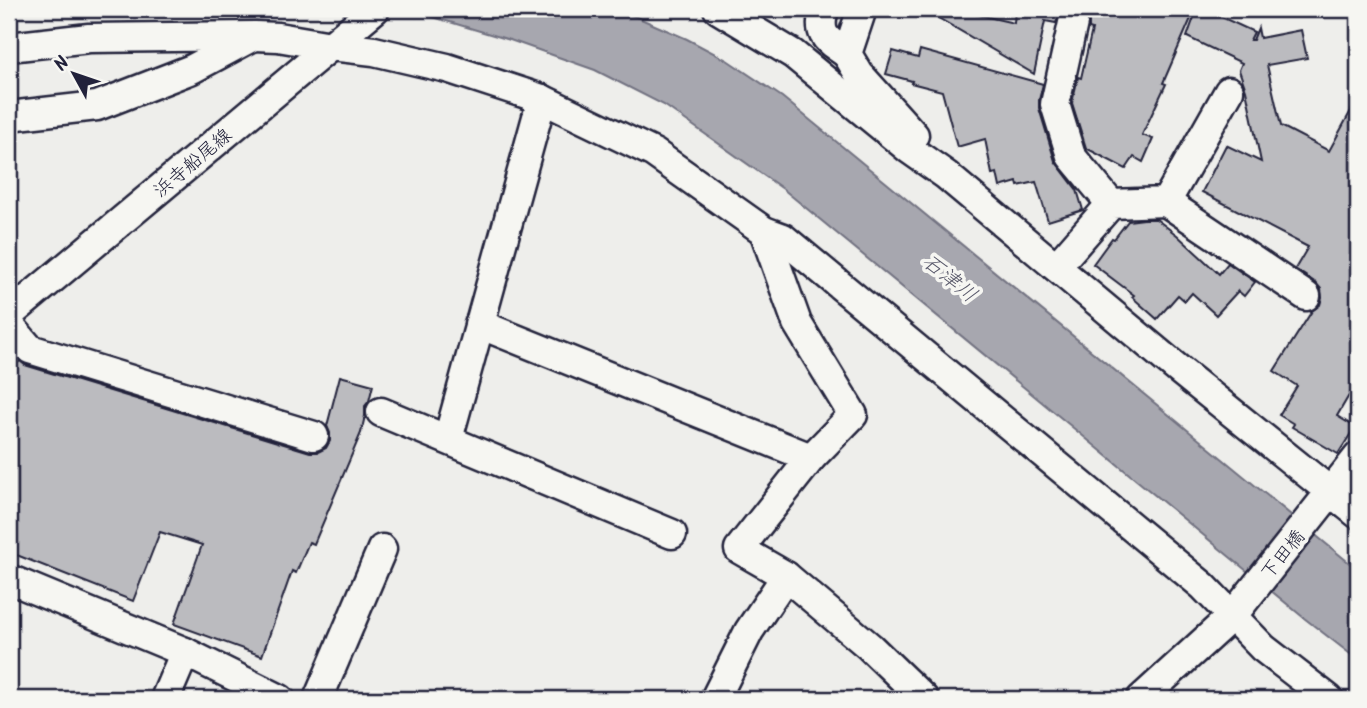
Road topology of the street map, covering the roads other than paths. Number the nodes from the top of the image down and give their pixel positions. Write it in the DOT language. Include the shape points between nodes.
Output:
graph roads {
  1 [pos="375,9"];
  2 [pos="718,9"];
  3 [pos="824,9"];
  4 [pos="862,9"];
  5 [pos="1073,23"];
  6 [pos="255,36"];
  7 [pos="338,40"];
  8 [pos="9,47"];
  9 [pos="847,54"];
  10 [pos="1229,91"];
  11 [pos="542,99"];
  12 [pos="9,116"];
  13 [pos="946,175"];
  14 [pos="1166,202"];
  15 [pos="1111,204"];
  16 [pos="764,231"];
  17 [pos="1056,267"];
  18 [pos="1306,296"];
  19 [pos="9,315"];
  20 [pos="9,324"];
  21 [pos="479,324"];
  22 [pos="380,412"];
  23 [pos="313,436"];
  24 [pos="448,439"];
  25 [pos="1358,457"];
  26 [pos="811,458"];
  27 [pos="1331,492"];
  28 [pos="1358,514"];
  29 [pos="672,534"];
  30 [pos="382,549"];
  31 [pos="786,576"];
  32 [pos="9,579"];
  33 [pos="1233,615"];
  34 [pos="185,652"];
  35 [pos="165,699"];
  36 [pos="280,699"];
  37 [pos="318,699"];
  38 [pos="715,699"];
  39 [pos="925,699"];
  40 [pos="1141,699"];
  41 [pos="1328,699"];
  1 -- 7 [label="street, 浜寺船尾線"];
  2 -- 13 [label="street" via="793,54"];
  3 -- 9 [label="street" via="820,23 825,38"];
  4 -- 9 [label="street"];
  5 -- 15 [label="street" via="1055,104 1071,156"];
  6 -- 7 [label="street"];
  6 -- 8 [label="street" via="89,38"];
  6 -- 12 [label="street" via="192,69 97,106"];
  7 -- 11 [label="street"];
  7 -- 19 [label="street, 浜寺船尾線"];
  9 -- 13 [label="street"];
  10 -- 14 [label="street"];
  11 -- 16 [label="street" via="654,153"];
  11 -- 21 [label="street"];
  13 -- 17 [label="street"];
  14 -- 15 [label="street"];
  14 -- 18 [label="street"];
  15 -- 17 [label="street"];
  16 -- 26 [label="street" via="797,323 853,415"];
  16 -- 33 [label="street" via="783,238 862,302"];
  17 -- 27 [label="street"];
  20 -- 23 [label="street" via="30,349"];
  21 -- 24 [label="street"];
  21 -- 26 [label="street"];
  22 -- 24 [label="street"];
  24 -- 29 [label="street"];
  25 -- 27 [label="street, 下田橋"];
  26 -- 31 [label="street" via="739,548"];
  27 -- 28 [label="street"];
  27 -- 33 [label="street, 下田橋"];
  30 -- 37 [label="street"];
  31 -- 38 [label="street" via="749,631"];
  31 -- 39 [label="street"];
  32 -- 34 [label="street"];
  33 -- 40 [label="street, 下田橋"];
  33 -- 41 [label="street" via="1263,648"];
  34 -- 35 [label="street"];
  34 -- 36 [label="street"];
}
